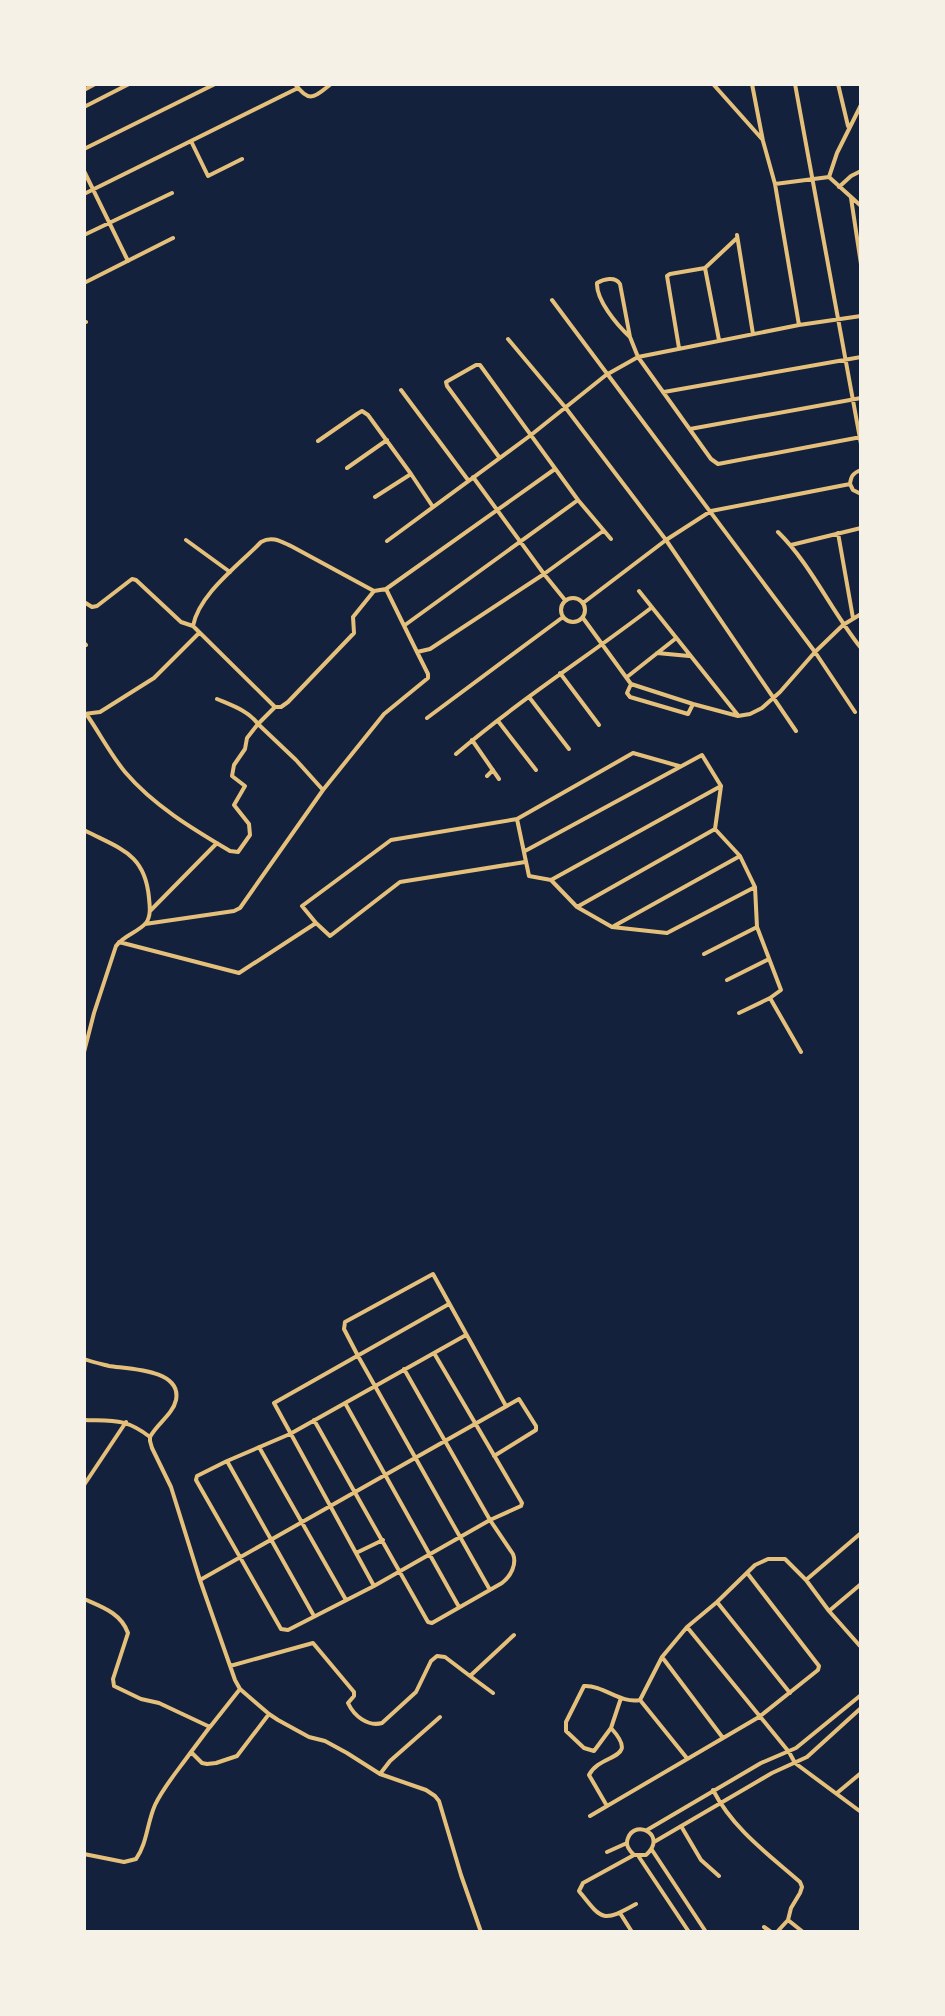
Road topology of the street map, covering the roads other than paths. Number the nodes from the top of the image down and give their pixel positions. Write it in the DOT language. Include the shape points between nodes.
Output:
graph roads {
  1 [pos="95,84"];
  2 [pos="129,84"];
  3 [pos="215,84"];
  4 [pos="331,84"];
  5 [pos="713,84"];
  6 [pos="752,84"];
  7 [pos="795,84"];
  8 [pos="838,84"];
  9 [pos="296,86"];
  10 [pos="84,90"];
  11 [pos="861,105"];
  12 [pos="84,107"];
  13 [pos="848,129"];
  14 [pos="191,141"];
  15 [pos="763,141"];
  16 [pos="84,149"];
  17 [pos="242,159"];
  18 [pos="84,171"];
  19 [pos="861,171"];
  20 [pos="829,177"];
  21 [pos="814,178"];
  22 [pos="775,184"];
  23 [pos="839,187"];
  24 [pos="93,190"];
  25 [pos="172,193"];
  26 [pos="84,194"];
  27 [pos="851,198"];
  28 [pos="861,206"];
  29 [pos="109,222"];
  30 [pos="84,235"];
  31 [pos="173,238"];
  32 [pos="128,261"];
  33 [pos="861,264"];
  34 [pos="705,268"];
  35 [pos="84,283"];
  36 [pos="552,300"];
  37 [pos="861,316"];
  38 [pos="838,320"];
  39 [pos="799,325"];
  40 [pos="753,334"];
  41 [pos="630,337"];
  42 [pos="508,339"];
  43 [pos="719,341"];
  44 [pos="679,348"];
  45 [pos="638,357"];
  46 [pos="861,357"];
  47 [pos="846,360"];
  48 [pos="606,375"];
  49 [pos="401,390"];
  50 [pos="664,392"];
  51 [pos="861,398"];
  52 [pos="854,399"];
  53 [pos="565,407"];
  54 [pos="690,429"];
  55 [pos="531,435"];
  56 [pos="861,437"];
  57 [pos="387,440"];
  58 [pos="318,441"];
  59 [pos="861,444"];
  60 [pos="499,457"];
  61 [pos="347,468"];
  62 [pos="555,469"];
  63 [pos="861,470"];
  64 [pos="411,474"];
  65 [pos="470,478"];
  66 [pos="850,484"];
  67 [pos="861,494"];
  68 [pos="375,497"];
  69 [pos="578,500"];
  70 [pos="433,507"];
  71 [pos="498,510"];
  72 [pos="711,511"];
  73 [pos="861,528"];
  74 [pos="603,531"];
  75 [pos="778,532"];
  76 [pos="838,533"];
  77 [pos="611,539"];
  78 [pos="186,540"];
  79 [pos="666,540"];
  80 [pos="387,541"];
  81 [pos="520,542"];
  82 [pos="791,545"];
  83 [pos="230,572"];
  84 [pos="544,574"];
  85 [pos="386,589"];
  86 [pos="374,591"];
  87 [pos="639,591"];
  88 [pos="565,600"];
  89 [pos="84,602"];
  90 [pos="583,603"];
  91 [pos="651,608"];
  92 [pos="861,614"];
  93 [pos="563,617"];
  94 [pos="583,618"];
  95 [pos="853,618"];
  96 [pos="843,625"];
  97 [pos="193,626"];
  98 [pos="404,626"];
  99 [pos="199,633"];
  100 [pos="675,638"];
  101 [pos="602,646"];
  102 [pos="861,648"];
  103 [pos="417,652"];
  104 [pos="815,652"];
  105 [pos="657,653"];
  106 [pos="689,656"];
  107 [pos="560,673"];
  108 [pos="627,677"];
  109 [pos="631,684"];
  110 [pos="529,697"];
  111 [pos="217,699"];
  112 [pos="773,699"];
  113 [pos="693,704"];
  114 [pos="275,707"];
  115 [pos="855,712"];
  116 [pos="86,715"];
  117 [pos="738,716"];
  118 [pos="427,718"];
  119 [pos="498,721"];
  120 [pos="258,724"];
  121 [pos="599,725"];
  122 [pos="796,731"];
  123 [pos="472,740"];
  124 [pos="569,749"];
  125 [pos="456,754"];
  126 [pos="681,766"];
  127 [pos="493,770"];
  128 [pos="536,770"];
  129 [pos="487,776"];
  130 [pos="499,779"];
  131 [pos="721,786"];
  132 [pos="323,790"];
  133 [pos="517,819"];
  134 [pos="715,829"];
  135 [pos="84,830"];
  136 [pos="217,843"];
  137 [pos="525,851"];
  138 [pos="740,856"];
  139 [pos="526,862"];
  140 [pos="551,880"];
  141 [pos="755,887"];
  142 [pos="577,907"];
  143 [pos="150,911"];
  144 [pos="316,923"];
  145 [pos="145,924"];
  146 [pos="612,927"];
  147 [pos="757,927"];
  148 [pos="119,942"];
  149 [pos="704,954"];
  150 [pos="769,959"];
  151 [pos="727,980"];
  152 [pos="770,998"];
  153 [pos="739,1013"];
  154 [pos="84,1052"];
  155 [pos="801,1052"];
  156 [pos="449,1304"];
  157 [pos="466,1335"];
  158 [pos="434,1353"];
  159 [pos="358,1356"];
  160 [pos="84,1359"];
  161 [pos="404,1369"];
  162 [pos="375,1386"];
  163 [pos="345,1403"];
  164 [pos="506,1406"];
  165 [pos="84,1420"];
  166 [pos="314,1420"];
  167 [pos="126,1422"];
  168 [pos="475,1424"];
  169 [pos="290,1434"];
  170 [pos="150,1437"];
  171 [pos="445,1441"];
  172 [pos="259,1447"];
  173 [pos="494,1456"];
  174 [pos="415,1457"];
  175 [pos="227,1461"];
  176 [pos="385,1474"];
  177 [pos="84,1485"];
  178 [pos="355,1491"];
  179 [pos="330,1506"];
  180 [pos="490,1520"];
  181 [pos="301,1522"];
  182 [pos="861,1533"];
  183 [pos="461,1537"];
  184 [pos="270,1540"];
  185 [pos="383,1540"];
  186 [pos="356,1553"];
  187 [pos="430,1554"];
  188 [pos="239,1557"];
  189 [pos="400,1571"];
  190 [pos="748,1574"];
  191 [pos="200,1580"];
  192 [pos="806,1580"];
  193 [pos="861,1584"];
  194 [pos="374,1586"];
  195 [pos="490,1590"];
  196 [pos="84,1599"];
  197 [pos="346,1600"];
  198 [pos="717,1602"];
  199 [pos="459,1607"];
  200 [pos="829,1611"];
  201 [pos="314,1616"];
  202 [pos="687,1627"];
  203 [pos="514,1635"];
  204 [pos="860,1646"];
  205 [pos="861,1653"];
  206 [pos="662,1657"];
  207 [pos="230,1666"];
  208 [pos="470,1676"];
  209 [pos="240,1689"];
  210 [pos="493,1693"];
  211 [pos="790,1693"];
  212 [pos="861,1695"];
  213 [pos="621,1698"];
  214 [pos="640,1700"];
  215 [pos="861,1708"];
  216 [pos="269,1714"];
  217 [pos="440,1717"];
  218 [pos="759,1717"];
  219 [pos="210,1727"];
  220 [pos="611,1728"];
  221 [pos="723,1738"];
  222 [pos="191,1752"];
  223 [pos="789,1752"];
  224 [pos="687,1758"];
  225 [pos="795,1763"];
  226 [pos="861,1773"];
  227 [pos="380,1774"];
  228 [pos="713,1790"];
  229 [pos="837,1793"];
  230 [pos="719,1803"];
  231 [pos="607,1806"];
  232 [pos="861,1812"];
  233 [pos="590,1816"];
  234 [pos="681,1826"];
  235 [pos="647,1830"];
  236 [pos="654,1842"];
  237 [pos="627,1843"];
  238 [pos="652,1850"];
  239 [pos="607,1852"];
  240 [pos="84,1854"];
  241 [pos="636,1856"];
  242 [pos="719,1876"];
  243 [pos="636,1904"];
  244 [pos="620,1913"];
  245 [pos="788,1920"];
  246 [pos="702,1925"];
  247 [pos="764,1927"];
  248 [pos="481,1932"];
  249 [pos="632,1932"];
  250 [pos="690,1932"];
  251 [pos="706,1932"];
  252 [pos="771,1932"];
  253 [pos="777,1932"];
  254 [pos="803,1932"];
  1 -- 10 [label="street"];
  2 -- 12 [label="street"];
  3 -- 16 [label="street"];
  4 -- 9 [label="street" via="314,97"];
  5 -- 15 [label="street"];
  6 -- 15 [label="street"];
  7 -- 21 [label="street"];
  8 -- 13 [label="street"];
  9 -- 14 [label="street"];
  11 -- 13 [label="street"];
  13 -- 20 [label="street"];
  14 -- 17 [label="street" via="208,176"];
  14 -- 24 [label="street"];
  15 -- 22 [label="street"];
  18 -- 24 [label="street"];
  19 -- 23 [label="street"];
  20 -- 21 [label="street"];
  20 -- 23 [label="street"];
  21 -- 22 [label="street"];
  21 -- 38 [label="street"];
  22 -- 39 [label="street"];
  23 -- 27 [label="street"];
  24 -- 26 [label="street"];
  24 -- 29 [label="street"];
  25 -- 29 [label="street"];
  27 -- 28 [label="street"];
  27 -- 33 [label="street"];
  29 -- 30 [label="street"];
  29 -- 32 [label="street"];
  31 -- 32 [label="street"];
  32 -- 35 [label="street"];
  34 -- 40 [label="street" via="737,237"];
  34 -- 43 [label="street"];
  34 -- 44 [label="street" via="667,276"];
  36 -- 48 [label="street"];
  37 -- 38 [label="street"];
  38 -- 39 [label="street"];
  38 -- 47 [label="street"];
  39 -- 40 [label="street"];
  40 -- 43 [label="street"];
  41 -- 41 [label="street" via="611,317 597,291 599,281 614,279 620,284"];
  41 -- 45 [label="street"];
  42 -- 53 [label="street"];
  43 -- 44 [label="street"];
  44 -- 45 [label="street"];
  45 -- 48 [label="street"];
  45 -- 50 [label="street"];
  46 -- 47 [label="street"];
  47 -- 50 [label="street"];
  47 -- 52 [label="street"];
  48 -- 53 [label="street"];
  48 -- 72 [label="street"];
  49 -- 65 [label="street"];
  50 -- 54 [label="street"];
  51 -- 52 [label="street"];
  52 -- 54 [label="street"];
  52 -- 56 [label="street"];
  53 -- 55 [label="street"];
  53 -- 79 [label="street"];
  54 -- 56 [label="street" via="718,464"];
  55 -- 60 [label="street"];
  55 -- 60 [label="street" via="478,364 451,378 447,386"];
  55 -- 62 [label="street"];
  56 -- 59 [label="street"];
  57 -- 58 [label="street" via="362,411"];
  57 -- 61 [label="street"];
  57 -- 64 [label="street"];
  60 -- 65 [label="street"];
  62 -- 69 [label="street"];
  62 -- 71 [label="street"];
  63 -- 66 [label="street" via="854,472"];
  64 -- 68 [label="street"];
  64 -- 70 [label="street"];
  65 -- 70 [label="street"];
  65 -- 71 [label="street"];
  66 -- 67 [label="street"];
  66 -- 72 [label="street"];
  69 -- 74 [label="street"];
  69 -- 81 [label="street"];
  70 -- 80 [label="street"];
  71 -- 81 [label="street"];
  71 -- 85 [label="street"];
  72 -- 79 [label="street"];
  72 -- 104 [label="street"];
  73 -- 76 [label="street"];
  74 -- 77 [label="street"];
  74 -- 84 [label="street"];
  75 -- 82 [label="street"];
  76 -- 82 [label="street"];
  76 -- 95 [label="street"];
  78 -- 83 [label="street"];
  79 -- 90 [label="street"];
  79 -- 112 [label="street"];
  81 -- 84 [label="street"];
  81 -- 98 [label="street"];
  82 -- 96 [label="street"];
  83 -- 86 [label="street" via="261,542 277,539"];
  83 -- 97 [label="street" via="206,599"];
  84 -- 88 [label="street"];
  84 -- 103 [label="street" via="430,649"];
  85 -- 86 [label="street"];
  85 -- 98 [label="street"];
  86 -- 114 [label="street" via="353,617 354,633 288,702"];
  87 -- 91 [label="street"];
  88 -- 90 [label="street" via="572,597"];
  88 -- 93 [label="street"];
  89 -- 97 [label="street" via="97,606 132,579 181,622"];
  90 -- 94 [label="street"];
  91 -- 100 [label="street"];
  91 -- 101 [label="street"];
  92 -- 95 [label="street"];
  93 -- 94 [label="street" via="574,622"];
  93 -- 118 [label="street"];
  94 -- 101 [label="street"];
  95 -- 96 [label="street"];
  96 -- 102 [label="street"];
  96 -- 104 [label="street"];
  97 -- 99 [label="street"];
  98 -- 103 [label="street"];
  99 -- 114 [label="street"];
  99 -- 116 [label="street" via="154,678 100,712"];
  100 -- 105 [label="street"];
  100 -- 106 [label="street"];
  101 -- 107 [label="street"];
  101 -- 108 [label="street"];
  103 -- 132 [label="street" via="428,678 384,714"];
  104 -- 112 [label="street"];
  104 -- 115 [label="street"];
  105 -- 106 [label="street"];
  105 -- 108 [label="street"];
  106 -- 117 [label="street"];
  107 -- 110 [label="street"];
  107 -- 121 [label="street"];
  108 -- 109 [label="street"];
  109 -- 113 [label="street"];
  109 -- 113 [label="street" via="630,697 688,714"];
  110 -- 119 [label="street"];
  110 -- 124 [label="street"];
  111 -- 120 [label="street"];
  112 -- 117 [label="street"];
  112 -- 122 [label="street"];
  113 -- 117 [label="street"];
  114 -- 120 [label="street"];
  116 -- 136 [label="street" via="139,786"];
  119 -- 123 [label="street"];
  119 -- 128 [label="street"];
  120 -- 132 [label="street"];
  120 -- 136 [label="street" via="232,776 245,786 234,805 249,824 250,835 238,852"];
  123 -- 125 [label="street"];
  123 -- 127 [label="street"];
  126 -- 131 [label="street" via="702,755"];
  126 -- 133 [label="street" via="633,753"];
  126 -- 137 [label="street"];
  127 -- 129 [label="street"];
  127 -- 130 [label="street"];
  131 -- 134 [label="street"];
  131 -- 140 [label="street"];
  132 -- 145 [label="street" via="240,908"];
  133 -- 137 [label="street"];
  133 -- 144 [label="street" via="391,840 302,906"];
  134 -- 138 [label="street"];
  134 -- 142 [label="street"];
  135 -- 143 [label="street" via="136,859 146,880"];
  136 -- 143 [label="street"];
  137 -- 139 [label="street"];
  138 -- 141 [label="street"];
  138 -- 146 [label="street"];
  139 -- 140 [label="street" via="529,876"];
  139 -- 144 [label="street" via="400,882 330,936"];
  140 -- 142 [label="street"];
  141 -- 146 [label="street" via="667,933"];
  141 -- 147 [label="street"];
  142 -- 146 [label="street"];
  143 -- 145 [label="street"];
  144 -- 148 [label="street" via="239,973"];
  145 -- 148 [label="street"];
  147 -- 149 [label="street"];
  147 -- 150 [label="street"];
  148 -- 154 [label="street"];
  150 -- 151 [label="street"];
  150 -- 152 [label="street" via="781,990"];
  152 -- 153 [label="street"];
  152 -- 155 [label="street"];
  156 -- 157 [label="street"];
  156 -- 159 [label="street"];
  156 -- 159 [label="street" via="430,1274 345,1322"];
  157 -- 158 [label="street"];
  157 -- 164 [label="street"];
  158 -- 161 [label="street"];
  158 -- 168 [label="street"];
  159 -- 162 [label="street"];
  159 -- 169 [label="street" via="274,1403"];
  160 -- 170 [label="street" via="151,1372 175,1386 174,1406"];
  161 -- 162 [label="street"];
  161 -- 171 [label="street"];
  162 -- 163 [label="street"];
  162 -- 174 [label="street"];
  163 -- 166 [label="street"];
  163 -- 176 [label="street"];
  164 -- 168 [label="street"];
  164 -- 173 [label="street" via="522,1401 536,1428"];
  165 -- 167 [label="street"];
  166 -- 169 [label="street"];
  166 -- 178 [label="street"];
  167 -- 170 [label="street"];
  167 -- 177 [label="street"];
  168 -- 171 [label="street"];
  168 -- 173 [label="street"];
  169 -- 172 [label="street"];
  169 -- 179 [label="street"];
  170 -- 191 [label="street"];
  171 -- 174 [label="street"];
  171 -- 180 [label="street"];
  172 -- 175 [label="street"];
  172 -- 181 [label="street"];
  173 -- 180 [label="street" via="522,1503"];
  174 -- 176 [label="street"];
  174 -- 183 [label="street"];
  175 -- 184 [label="street"];
  175 -- 188 [label="street" via="196,1478"];
  176 -- 178 [label="street"];
  176 -- 187 [label="street"];
  178 -- 179 [label="street"];
  178 -- 185 [label="street"];
  179 -- 181 [label="street"];
  179 -- 186 [label="street"];
  180 -- 183 [label="street"];
  180 -- 195 [label="street" via="515,1559 507,1579"];
  181 -- 184 [label="street"];
  181 -- 197 [label="street"];
  182 -- 192 [label="street"];
  183 -- 187 [label="street"];
  183 -- 195 [label="street"];
  184 -- 188 [label="street"];
  184 -- 201 [label="street"];
  185 -- 186 [label="street"];
  185 -- 189 [label="street"];
  186 -- 194 [label="street"];
  187 -- 189 [label="street"];
  187 -- 199 [label="street"];
  188 -- 191 [label="street"];
  188 -- 201 [label="street" via="281,1629"];
  189 -- 194 [label="street"];
  189 -- 199 [label="street" via="430,1623"];
  190 -- 192 [label="street" via="755,1565 777,1558 785,1559"];
  190 -- 198 [label="street"];
  190 -- 211 [label="street" via="819,1666"];
  191 -- 207 [label="street"];
  192 -- 200 [label="street"];
  193 -- 200 [label="street"];
  194 -- 197 [label="street"];
  195 -- 199 [label="street"];
  196 -- 219 [label="street" via="111,1611 128,1633 114,1686"];
  197 -- 201 [label="street"];
  198 -- 202 [label="street"];
  198 -- 211 [label="street"];
  200 -- 204 [label="street"];
  202 -- 206 [label="street"];
  202 -- 218 [label="street"];
  203 -- 208 [label="street"];
  204 -- 205 [label="street"];
  206 -- 214 [label="street"];
  206 -- 221 [label="street"];
  207 -- 208 [label="street" via="313,1643 354,1692 348,1703 352,1711 371,1725 382,1723 416,1692 437,1656"];
  207 -- 209 [label="street"];
  208 -- 210 [label="street"];
  209 -- 216 [label="street"];
  209 -- 219 [label="street"];
  211 -- 218 [label="street"];
  212 -- 223 [label="street"];
  213 -- 214 [label="street"];
  213 -- 220 [label="street"];
  213 -- 220 [label="street" via="584,1686 564,1727 589,1751"];
  214 -- 224 [label="street"];
  215 -- 225 [label="street"];
  216 -- 222 [label="street" via="237,1756 207,1764"];
  216 -- 227 [label="street"];
  217 -- 227 [label="street"];
  218 -- 221 [label="street"];
  218 -- 223 [label="street"];
  219 -- 222 [label="street"];
  220 -- 231 [label="street" via="623,1746 589,1775"];
  221 -- 224 [label="street"];
  222 -- 240 [label="street" via="157,1802 136,1859 124,1862"];
  223 -- 225 [label="street"];
  223 -- 228 [label="street"];
  224 -- 231 [label="street"];
  225 -- 229 [label="street"];
  225 -- 230 [label="street"];
  226 -- 229 [label="street"];
  227 -- 248 [label="street" via="426,1790 439,1801"];
  228 -- 230 [label="street"];
  228 -- 235 [label="street"];
  229 -- 232 [label="street"];
  230 -- 234 [label="street"];
  230 -- 245 [label="street" via="745,1835 800,1882"];
  231 -- 233 [label="street"];
  234 -- 236 [label="street"];
  234 -- 242 [label="street" via="701,1860"];
  235 -- 236 [label="street"];
  235 -- 237 [label="street" via="633,1831"];
  236 -- 238 [label="street"];
  237 -- 239 [label="street"];
  237 -- 241 [label="street"];
  238 -- 241 [label="street"];
  238 -- 246 [label="street"];
  241 -- 244 [label="street" via="579,1887 596,1913 610,1918"];
  241 -- 250 [label="street"];
  243 -- 244 [label="street"];
  244 -- 249 [label="street"];
  245 -- 253 [label="street"];
  245 -- 254 [label="street"];
  246 -- 250 [label="street"];
  246 -- 251 [label="street"];
  247 -- 252 [label="street"];
}
